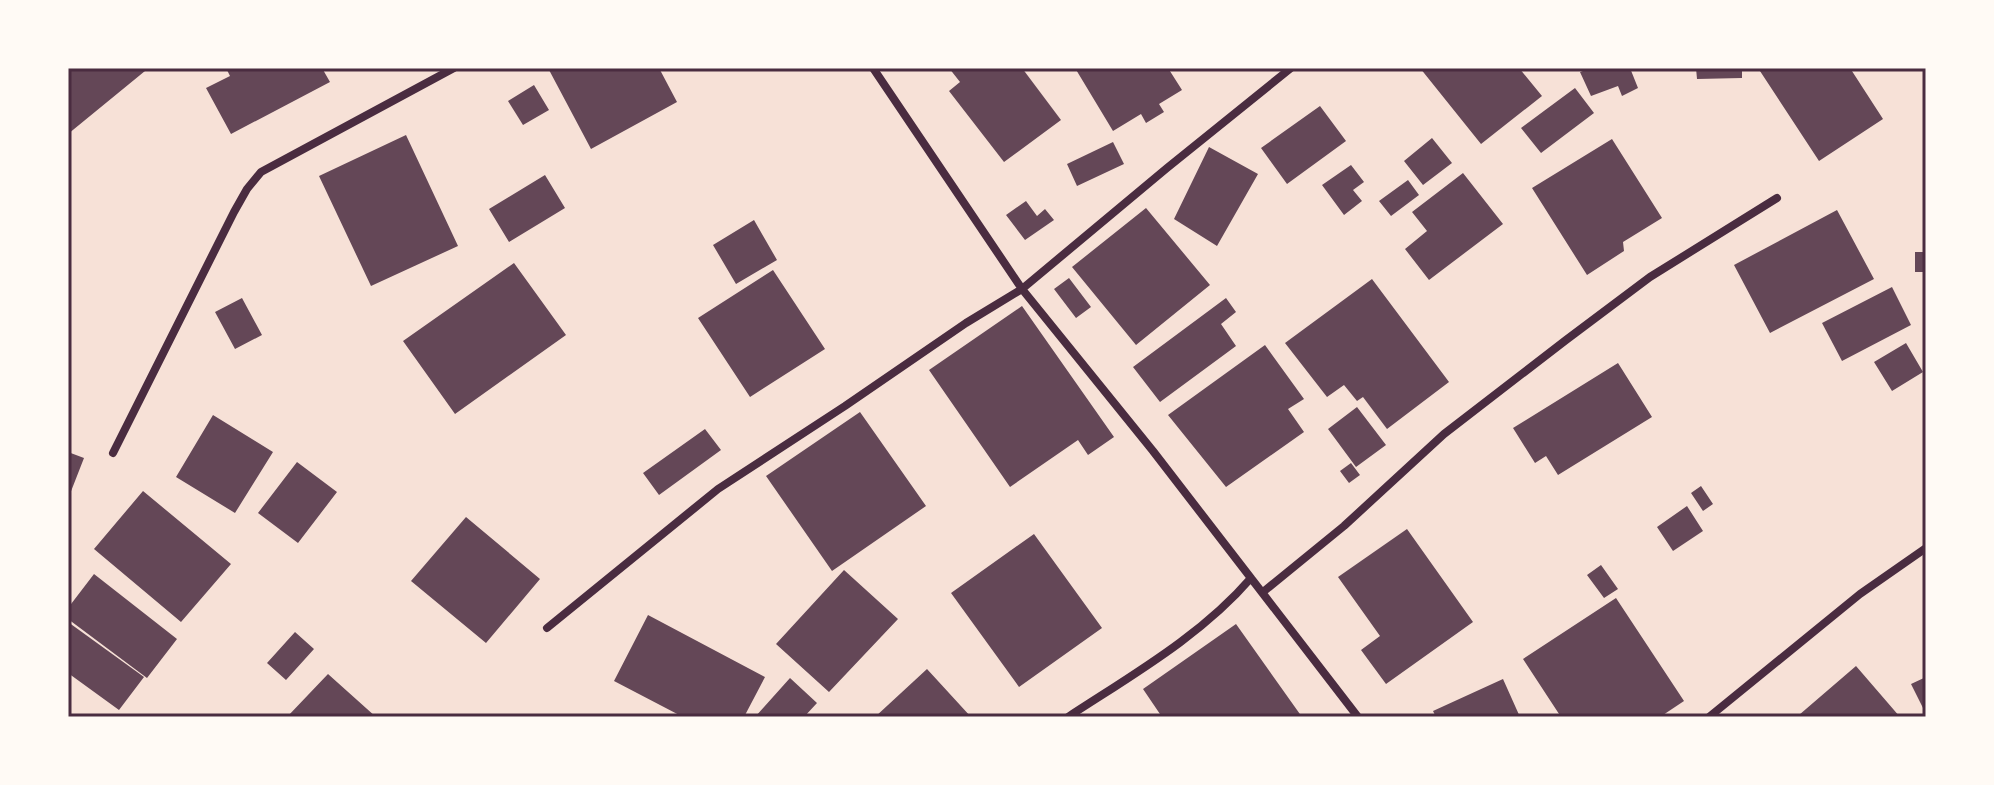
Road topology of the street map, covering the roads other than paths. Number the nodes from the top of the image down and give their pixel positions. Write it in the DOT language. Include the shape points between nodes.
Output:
graph roads {
  1 [pos="454,68"];
  2 [pos="873,68"];
  3 [pos="1291,68"];
  4 [pos="1777,198"];
  5 [pos="1022,289"];
  6 [pos="113,453"];
  7 [pos="1926,548"];
  8 [pos="1251,578"];
  9 [pos="1263,592"];
  10 [pos="547,628"];
  11 [pos="1068,717"];
  12 [pos="1358,717"];
  13 [pos="1709,717"];
  1 -- 6 [label="street" via="261,172 234,212"];
  2 -- 5 [label="street"];
  3 -- 5 [label="street"];
  4 -- 9 [label="street" via="1650,277 1566,340 1444,434"];
  5 -- 8 [label="street"];
  5 -- 10 [label="street" via="718,489"];
  7 -- 13 [label="street" via="1860,594"];
  8 -- 9 [label="street"];
  8 -- 11 [label="street" via="1177,646"];
  9 -- 12 [label="street"];
}
